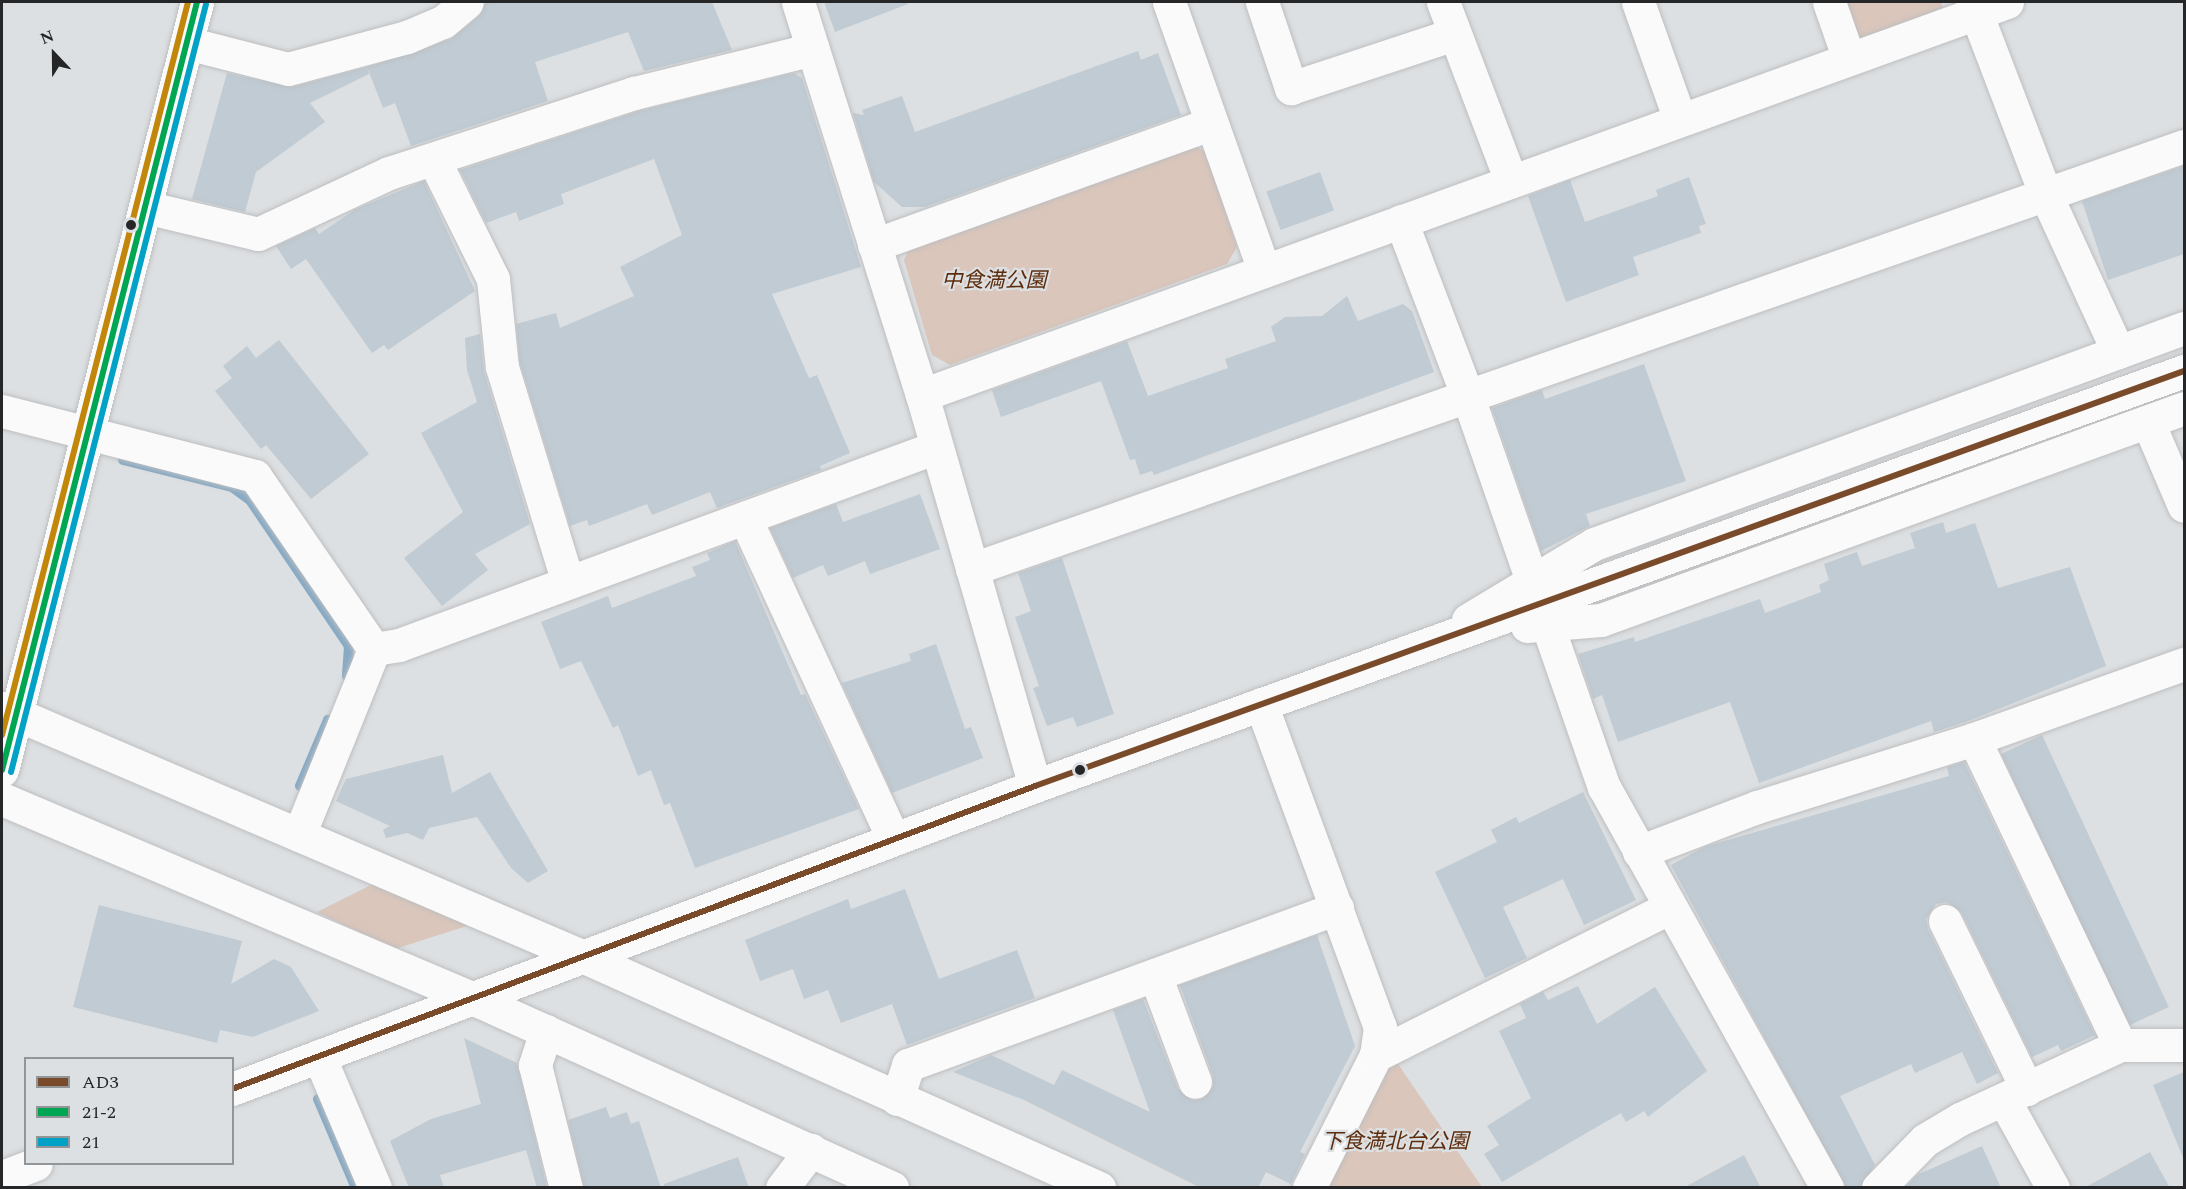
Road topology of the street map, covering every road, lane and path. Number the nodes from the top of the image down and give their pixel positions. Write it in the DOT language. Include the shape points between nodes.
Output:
graph roads {
  1 [pos="197,2"];
  2 [pos="467,2"];
  3 [pos="1169,2"];
  4 [pos="1262,2"];
  5 [pos="1443,2"];
  6 [pos="1638,2"];
  7 [pos="1829,2"];
  8 [pos="2007,2"];
  9 [pos="802,5"];
  10 [pos="1975,7"];
  11 [pos="1454,34"];
  12 [pos="187,43"];
  13 [pos="813,49"];
  14 [pos="1849,59"];
  15 [pos="1680,120"];
  16 [pos="1211,124"];
  17 [pos="2184,146"];
  18 [pos="434,160"];
  19 [pos="1511,181"];
  20 [pos="2045,193"];
  21 [pos="145,207"];
  22 [pos="1401,221"];
  23 [pos="874,244"];
  24 [pos="1264,271"];
  25 [pos="2184,328"];
  26 [pos="2118,352"];
  27 [pos="2184,371"];
  28 [pos="922,395"];
  29 [pos="1468,398"];
  30 [pos="2184,408"];
  31 [pos="2,411"];
  32 [pos="2148,422"];
  33 [pos="88,433"];
  34 [pos="934,448"];
  35 [pos="2184,506"];
  36 [pos="745,518"];
  37 [pos="972,569"];
  38 [pos="567,580"];
  39 [pos="1540,603"];
  40 [pos="374,649"];
  41 [pos="2184,664"];
  42 [pos="1261,704"];
  43 [pos="9,711"];
  44 [pos="1974,739"];
  45 [pos="2,770"];
  46 [pos="1035,786"];
  47 [pos="2,799"];
  48 [pos="299,835"];
  49 [pos="893,839"];
  50 [pos="1639,852"];
  51 [pos="1337,908"];
  52 [pos="1668,908"];
  53 [pos="1945,921"];
  54 [pos="582,957"];
  55 [pos="1155,975"];
  56 [pos="472,998"];
  57 [pos="546,1031"];
  58 [pos="2120,1045"];
  59 [pos="2184,1045"];
  60 [pos="1376,1055"];
  61 [pos="319,1056"];
  62 [pos="1194,1082"];
  63 [pos="234,1088"];
  64 [pos="2015,1094"];
  65 [pos="897,1099"];
  66 [pos="812,1149"];
  67 [pos="33,1165"];
  68 [pos="2,1177"];
  69 [pos="375,1188"];
  70 [pos="566,1188"];
  71 [pos="782,1188"];
  72 [pos="892,1188"];
  73 [pos="1099,1188"];
  74 [pos="1309,1188"];
  75 [pos="1827,1188"];
  76 [pos="1878,1188"];
  77 [pos="2053,1188"];
  1 -- 12 [label="street"];
  2 -- 12 [label="street" via="443,22 407,37 288,69"];
  3 -- 16 [label="street"];
  4 -- 11 [label="street" via="1291,88"];
  5 -- 11 [label="street"];
  6 -- 15 [label="street"];
  7 -- 14 [label="street"];
  8 -- 10 [label="street"];
  9 -- 13 [label="street"];
  10 -- 14 [label="street"];
  10 -- 20 [label="street"];
  11 -- 19 [label="street"];
  12 -- 21 [label="street"];
  13 -- 18 [label="street" via="634,93"];
  13 -- 23 [label="street"];
  14 -- 15 [label="street"];
  15 -- 19 [label="street"];
  16 -- 23 [label="street"];
  16 -- 24 [label="street"];
  17 -- 20 [label="street"];
  18 -- 21 [label="street" via="389,173 258,234"];
  18 -- 38 [label="street" via="494,279 502,368"];
  19 -- 22 [label="street"];
  20 -- 26 [label="street"];
  20 -- 29 [label="street"];
  21 -- 33 [label="street"];
  22 -- 24 [label="street"];
  22 -- 29 [label="street"];
  23 -- 28 [label="street"];
  24 -- 28 [label="street"];
  25 -- 26 [label="street"];
  26 -- 39 [label="street" via="1594,544"];
  27 -- 39 [label="street"];
  28 -- 34 [label="street"];
  29 -- 37 [label="street"];
  29 -- 39 [label="street"];
  30 -- 32 [label="street"];
  31 -- 33 [label="street"];
  32 -- 35 [label="street"];
  32 -- 39 [label="street" via="1601,620"];
  33 -- 40 [label="street" via="255,476"];
  33 -- 43 [label="street"];
  34 -- 36 [label="street"];
  34 -- 37 [label="street"];
  36 -- 38 [label="street"];
  36 -- 49 [label="street"];
  37 -- 46 [label="street"];
  38 -- 40 [label="street" via="399,645"];
  39 -- 42 [label="street"];
  39 -- 50 [label="street" via="1604,787"];
  40 -- 48 [label="street"];
  41 -- 44 [label="street"];
  42 -- 46 [label="street"];
  42 -- 51 [label="street"];
  43 -- 45 [label="street"];
  43 -- 48 [label="street"];
  44 -- 50 [label="street" via="1756,807"];
  44 -- 58 [label="street"];
  46 -- 49 [label="street"];
  47 -- 56 [label="street"];
  48 -- 54 [label="street"];
  49 -- 54 [label="street"];
  50 -- 52 [label="street"];
  51 -- 55 [label="street"];
  51 -- 60 [label="street" via="1380,1028"];
  52 -- 60 [label="street"];
  52 -- 75 [label="street"];
  53 -- 64 [label="street"];
  54 -- 56 [label="street"];
  54 -- 65 [label="street"];
  55 -- 62 [label="street"];
  55 -- 65 [label="street" via="908,1065"];
  56 -- 57 [label="street"];
  56 -- 61 [label="street"];
  57 -- 66 [label="street"];
  57 -- 70 [label="street" via="535,1065"];
  58 -- 59 [label="street"];
  58 -- 64 [label="street"];
  60 -- 74 [label="street"];
  61 -- 63 [label="street"];
  61 -- 69 [label="street"];
  64 -- 76 [label="street" via="1925,1140"];
  64 -- 77 [label="street"];
  65 -- 73 [label="street"];
  66 -- 71 [label="street"];
  66 -- 72 [label="street"];
  67 -- 68 [label="street"];
}
